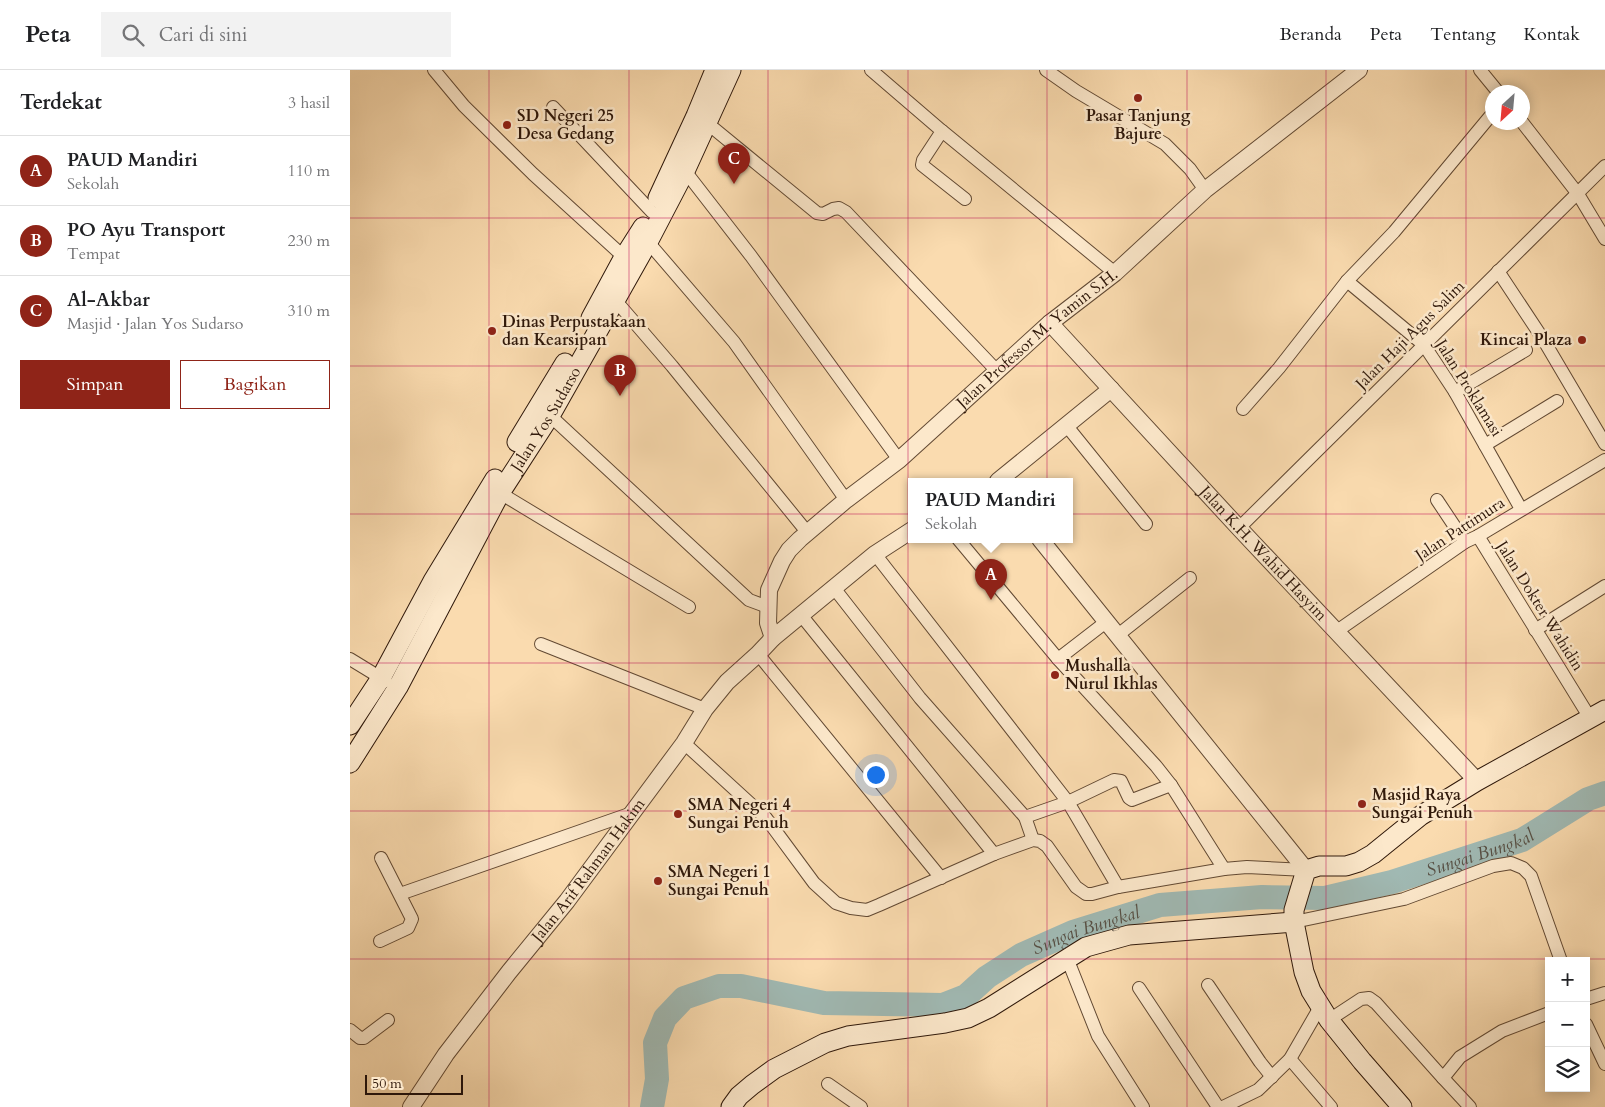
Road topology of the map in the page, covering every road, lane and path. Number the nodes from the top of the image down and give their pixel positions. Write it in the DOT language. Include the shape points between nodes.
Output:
graph roads {
  1 [pos="434,70"];
  2 [pos="715,70"];
  3 [pos="731,70"];
  4 [pos="871,70"];
  5 [pos="1046,70"];
  6 [pos="1359,70"];
  7 [pos="1480,70"];
  8 [pos="1492,85"];
  9 [pos="553,107"];
  10 [pos="1485,122"];
  11 [pos="707,123"];
  12 [pos="1528,130"];
  13 [pos="942,131"];
  14 [pos="686,159"];
  15 [pos="1605,166"];
  16 [pos="1205,190"];
  17 [pos="1578,194"];
  18 [pos="964,199"];
  19 [pos="652,212"];
  20 [pos="1605,239"];
  21 [pos="648,242"];
  22 [pos="624,257"];
  23 [pos="1498,271"];
  24 [pos="1115,273"];
  25 [pos="1347,281"];
  26 [pos="616,301"];
  27 [pos="1050,323"];
  28 [pos="1424,345"];
  29 [pos="1526,350"];
  30 [pos="997,371"];
  31 [pos="1112,389"];
  32 [pos="1455,392"];
  33 [pos="1558,402"];
  34 [pos="1244,409"];
  35 [pos="545,410"];
  36 [pos="1066,425"];
  37 [pos="1605,444"];
  38 [pos="1485,445"];
  39 [pos="898,460"];
  40 [pos="1605,460"];
  41 [pos="1002,478"];
  42 [pos="500,493"];
  43 [pos="846,500"];
  44 [pos="1436,500"];
  45 [pos="1521,509"];
  46 [pos="1146,524"];
  47 [pos="1239,528"];
  48 [pos="808,532"];
  49 [pos="908,533"];
  50 [pos="1478,536"];
  51 [pos="1465,542"];
  52 [pos="961,543"];
  53 [pos="1043,543"];
  54 [pos="875,554"];
  55 [pos="1190,578"];
  56 [pos="1605,586"];
  57 [pos="834,588"];
  58 [pos="689,607"];
  59 [pos="768,607"];
  60 [pos="801,615"];
  61 [pos="1106,622"];
  62 [pos="1535,630"];
  63 [pos="1337,631"];
  64 [pos="1118,635"];
  65 [pos="772,638"];
  66 [pos="541,644"];
  67 [pos="758,654"];
  68 [pos="350,659"];
  69 [pos="1058,659"];
  70 [pos="380,678"];
  71 [pos="398,687"];
  72 [pos="705,710"];
  73 [pos="1597,714"];
  74 [pos="350,725"];
  75 [pos="684,743"];
  76 [pos="350,763"];
  77 [pos="1477,781"];
  78 [pos="1171,785"];
  79 [pos="1068,802"];
  80 [pos="632,813"];
  81 [pos="1025,817"];
  82 [pos="1033,840"];
  83 [pos="994,854"];
  84 [pos="380,858"];
  85 [pos="1224,869"];
  86 [pos="1306,870"];
  87 [pos="941,878"];
  88 [pos="1118,887"];
  89 [pos="400,894"];
  90 [pos="1294,916"];
  91 [pos="380,941"];
  92 [pos="1560,957"];
  93 [pos="1068,958"];
  94 [pos="1208,985"];
  95 [pos="1139,988"];
  96 [pos="1605,993"];
  97 [pos="1590,998"];
  98 [pos="1324,1013"];
  99 [pos="1545,1015"];
  100 [pos="388,1020"];
  101 [pos="350,1030"];
  102 [pos="1590,1032"];
  103 [pos="1290,1059"];
  104 [pos="1605,1064"];
  105 [pos="1272,1077"];
  106 [pos="1443,1078"];
  107 [pos="828,1084"];
  108 [pos="411,1107"];
  109 [pos="731,1107"];
  110 [pos="860,1107"];
  111 [pos="1143,1107"];
  112 [pos="1218,1107"];
  113 [pos="1223,1107"];
  114 [pos="1331,1107"];
  115 [pos="1402,1107"];
  116 [pos="1470,1107"];
  1 -- 22 [label="street" via="484,126"];
  2 -- 14 [label="main road, Jalan Yos Sudarso" via="696,116"];
  3 -- 11 [label="main road, Jalan Yos Sudarso"];
  4 -- 13 [label="street"];
  5 -- 16 [label="street" via="1165,144 1190,168"];
  6 -- 16 [label="street, Jalan Professor M. Yamin S.H."];
  7 -- 8 [label="street"];
  9 -- 19 [label="street"];
  10 -- 25 [label="street" via="1394,232"];
  11 -- 14 [label="main road, Jalan Yos Sudarso"];
  11 -- 30 [label="street" via="817,213 839,208 846,212"];
  12 -- 17 [label="street"];
  13 -- 18 [label="street" via="922,165"];
  13 -- 24 [label="street"];
  14 -- 19 [label="main road, Jalan Yos Sudarso"];
  14 -- 21 [label="main road, Jalan Yos Sudarso"];
  14 -- 39 [label="street" via="755,262"];
  15 -- 17 [label="street, Jalan Haji Agus Salim"];
  16 -- 24 [label="street, Jalan Professor M. Yamin S.H."];
  17 -- 20 [label="street"];
  17 -- 23 [label="street, Jalan Haji Agus Salim"];
  19 -- 22 [label="main road, Jalan Yos Sudarso"];
  21 -- 26 [label="main road, Jalan Yos Sudarso"];
  21 -- 43 [label="street" via="734,342"];
  22 -- 35 [label="main road, Jalan Yos Sudarso"];
  23 -- 28 [label="street, Jalan Haji Agus Salim"];
  23 -- 37 [label="street" via="1543,339"];
  24 -- 27 [label="street, Jalan Professor M. Yamin S.H."];
  25 -- 28 [label="street, Jalan Proklamasi"];
  25 -- 34 [label="street"];
  26 -- 35 [label="main road, Jalan Yos Sudarso"];
  26 -- 48 [label="street"];
  27 -- 30 [label="street, Jalan Professor M. Yamin S.H."];
  27 -- 31 [label="street, Jalan K.H. Wahid Hasyim"];
  28 -- 32 [label="street, Jalan Proklamasi"];
  28 -- 47 [label="street, Jalan Haji Agus Salim"];
  29 -- 32 [label="street"];
  30 -- 39 [label="street, Jalan Professor M. Yamin S.H."];
  31 -- 36 [label="street"];
  31 -- 47 [label="street, Jalan K.H. Wahid Hasyim"];
  32 -- 38 [label="street, Jalan Proklamasi"];
  33 -- 38 [label="street"];
  35 -- 42 [label="main road, Jalan Yos Sudarso"];
  35 -- 59 [label="street" via="749,600"];
  35 -- 70 [label="main road, Jalan Yos Sudarso" via="433,581"];
  36 -- 41 [label="street"];
  36 -- 46 [label="street"];
  38 -- 45 [label="street, Jalan Proklamasi"];
  39 -- 43 [label="street, Jalan Professor M. Yamin S.H."];
  40 -- 45 [label="street, Jalan Pattimura"];
  42 -- 58 [label="street"];
  42 -- 71 [label="main road, Jalan Yos Sudarso"];
  43 -- 48 [label="street, Jalan Professor M. Yamin S.H."];
  44 -- 51 [label="street"];
  45 -- 50 [label="street, Jalan Pattimura"];
  47 -- 63 [label="street, Jalan K.H. Wahid Hasyim"];
  48 -- 59 [label="street, Jalan Professor M. Yamin S.H." via="782,561 769,590"];
  49 -- 54 [label="street, Jalan Arif Rahman Hakim"];
  50 -- 51 [label="street, Jalan Pattimura"];
  50 -- 62 [label="street, Jalan Dokter Wahidin"];
  51 -- 63 [label="street, Jalan Pattimura"];
  52 -- 69 [label="street"];
  53 -- 61 [label="street"];
  54 -- 57 [label="street, Jalan Arif Rahman Hakim"];
  54 -- 79 [label="street"];
  55 -- 64 [label="street"];
  56 -- 62 [label="street"];
  57 -- 60 [label="street, Jalan Arif Rahman Hakim"];
  57 -- 81 [label="street" via="920,698"];
  59 -- 65 [label="street, Jalan Professor M. Yamin S.H."];
  60 -- 65 [label="street, Jalan Arif Rahman Hakim"];
  60 -- 83 [label="street"];
  61 -- 64 [label="street"];
  61 -- 69 [label="street"];
  62 -- 73 [label="street, Jalan Dokter Wahidin"];
  63 -- 77 [label="street, Jalan K.H. Wahid Hasyim"];
  64 -- 86 [label="street"];
  65 -- 67 [label="street, Jalan Arif Rahman Hakim"];
  66 -- 72 [label="street"];
  67 -- 72 [label="street, Jalan Arif Rahman Hakim" via="727,682"];
  67 -- 87 [label="street"];
  68 -- 70 [label="street"];
  69 -- 78 [label="street"];
  70 -- 71 [label="street"];
  70 -- 74 [label="main road, Jalan Yos Sudarso"];
  71 -- 76 [label="main road, Jalan Yos Sudarso"];
  72 -- 75 [label="street, Jalan Arif Rahman Hakim"];
  73 -- 77 [label="main road"];
  75 -- 80 [label="street, Jalan Arif Rahman Hakim"];
  75 -- 87 [label="street" via="766,818 814,883 836,903 867,910"];
  77 -- 86 [label="main road" via="1420,816 1359,862"];
  78 -- 79 [label="street" via="1131,799 1121,781 1114,780"];
  78 -- 85 [label="street"];
  79 -- 81 [label="street"];
  79 -- 88 [label="street"];
  80 -- 89 [label="street"];
  80 -- 108 [label="street, Jalan Arif Rahman Hakim" via="446,1054"];
  81 -- 82 [label="street"];
  82 -- 83 [label="street"];
  82 -- 88 [label="street" via="1048,846 1080,892 1092,894"];
  83 -- 87 [label="street"];
  84 -- 89 [label="street"];
  85 -- 86 [label="street"];
  85 -- 88 [label="street"];
  86 -- 90 [label="main road"];
  89 -- 91 [label="street" via="412,922 408,928"];
  90 -- 92 [label="street" via="1404,899 1493,866 1511,863 1531,876"];
  90 -- 93 [label="main road" via="1129,935 1086,947"];
  90 -- 98 [label="main road" via="1304,972"];
  93 -- 109 [label="main road" via="968,1018 848,1036 825,1043 774,1069 752,1084"];
  93 -- 111 [label="street" via="1098,1036"];
  94 -- 105 [label="street"];
  95 -- 112 [label="street"];
  96 -- 97 [label="street"];
  98 -- 103 [label="street"];
  98 -- 106 [label="street" via="1369,998"];
  98 -- 115 [label="main road"];
  99 -- 106 [label="street" via="1502,1031 1460,1056"];
  100 -- 101 [label="street" via="364,1038"];
  102 -- 104 [label="street"];
  103 -- 105 [label="street"];
  103 -- 114 [label="street"];
  105 -- 113 [label="street" via="1258,1090"];
  106 -- 116 [label="street"];
  107 -- 110 [label="street"];
}
